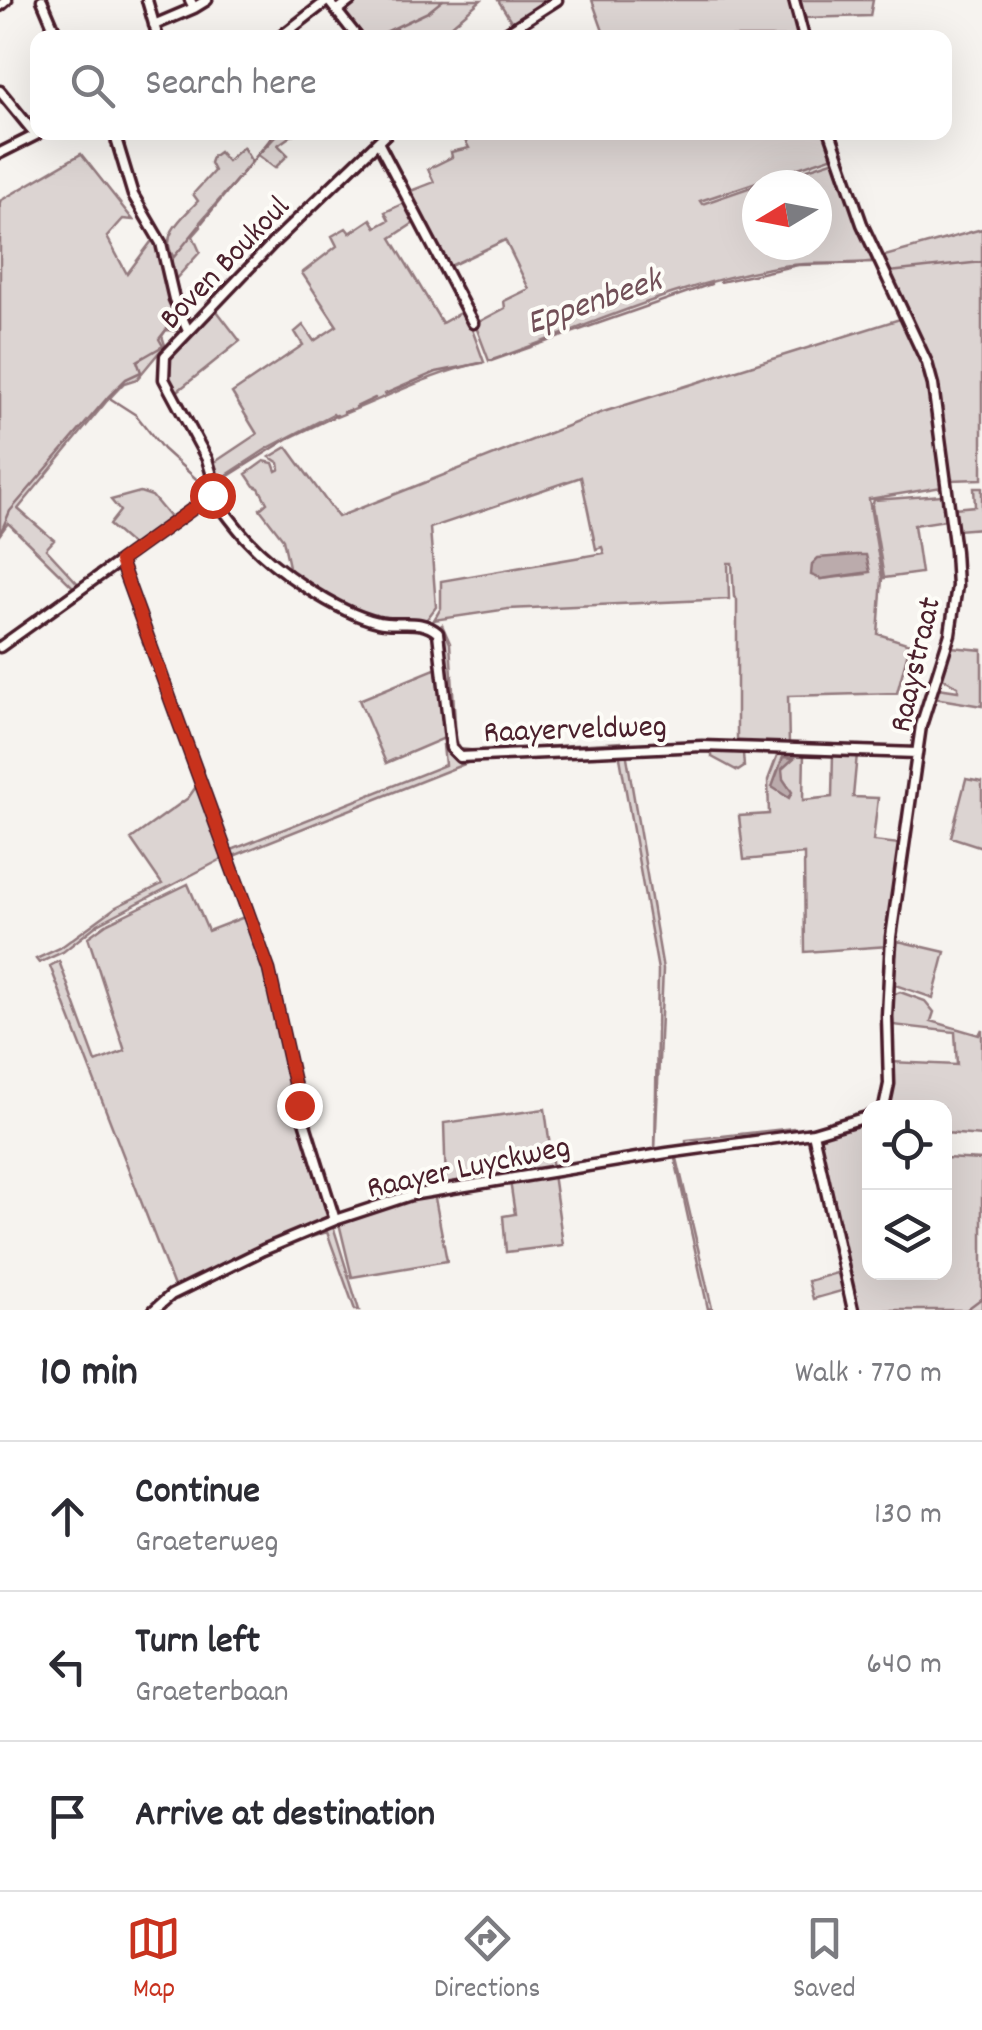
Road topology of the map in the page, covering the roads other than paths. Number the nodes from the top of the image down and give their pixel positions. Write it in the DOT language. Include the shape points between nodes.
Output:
graph roads {
  1 [pos="7,0"];
  2 [pos="42,0"];
  3 [pos="147,0"];
  4 [pos="207,0"];
  5 [pos="328,0"];
  6 [pos="351,0"];
  7 [pos="558,0"];
  8 [pos="794,0"];
  9 [pos="192,4"];
  10 [pos="0,6"];
  11 [pos="337,11"];
  12 [pos="154,26"];
  13 [pos="55,30"];
  14 [pos="155,30"];
  15 [pos="289,30"];
  16 [pos="352,30"];
  17 [pos="511,30"];
  18 [pos="802,30"];
  19 [pos="0,91"];
  20 [pos="30,125"];
  21 [pos="30,138"];
  22 [pos="116,140"];
  23 [pos="833,140"];
  24 [pos="378,142"];
  25 [pos="0,153"];
  26 [pos="473,323"];
  27 [pos="188,331"];
  28 [pos="213,492"];
  29 [pos="120,561"];
  30 [pos="0,647"];
  31 [pos="917,753"];
  32 [pos="886,1100"];
  33 [pos="862,1118"];
  34 [pos="813,1133"];
  35 [pos="334,1220"];
  36 [pos="154,1310"];
  37 [pos="853,1310"];
  1 -- 10 [label="street"];
  2 -- 13 [label="street"];
  3 -- 12 [label="street"];
  4 -- 9 [label="street"];
  5 -- 11 [label="street"];
  5 -- 15 [label="street"];
  6 -- 11 [label="street"];
  7 -- 17 [label="street"];
  8 -- 18 [label="street"];
  9 -- 12 [label="street"];
  11 -- 16 [label="street"];
  12 -- 14 [label="street"];
  19 -- 20 [label="street"];
  21 -- 25 [label="street"];
  22 -- 27 [label="street"];
  23 -- 31 [label="street, Raaystraat" via="933,385 956,586 950,634"];
  24 -- 26 [label="street"];
  24 -- 27 [label="street, Boven Boukoul"];
  27 -- 28 [label="street, Boven Boukoul" via="165,356 162,370 207,460"];
  28 -- 29 [label="street"];
  28 -- 31 [label="street, Raayerveldweg" via="247,539 335,604 378,622 424,624 438,633 451,748 460,757 702,746"];
  29 -- 30 [label="street"];
  29 -- 35 [label="street" via="269,970"];
  31 -- 32 [label="street, Raaystraat" via="890,954"];
  33 -- 34 [label="street"];
  34 -- 35 [label="street, Raayer Luyckweg" via="411,1195"];
  34 -- 37 [label="street"];
  35 -- 36 [label="street, Raayer Luyckweg" via="193,1283"];
}
